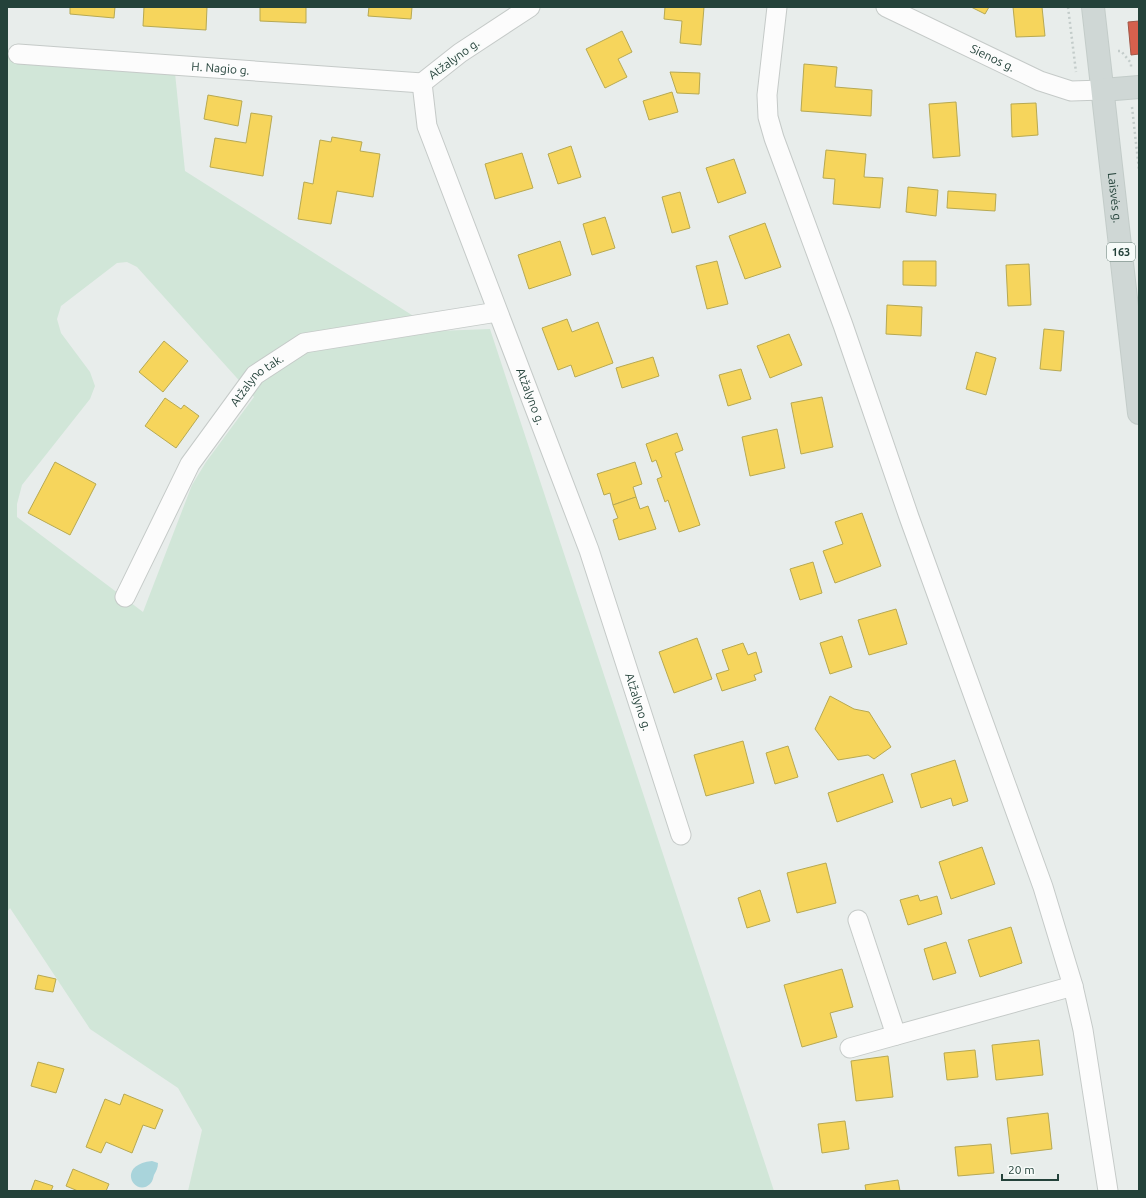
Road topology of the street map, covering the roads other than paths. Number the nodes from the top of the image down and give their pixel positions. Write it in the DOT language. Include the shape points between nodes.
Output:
graph roads {
  1 [pos="530,7"];
  2 [pos="777,7"];
  3 [pos="886,7"];
  4 [pos="1093,7"];
  5 [pos="18,54"];
  6 [pos="422,83"];
  7 [pos="1134,87"];
  8 [pos="1103,90"];
  9 [pos="497,312"];
  10 [pos="1139,413"];
  11 [pos="124,597"];
  12 [pos="681,835"];
  13 [pos="858,920"];
  14 [pos="1073,986"];
  15 [pos="896,1035"];
  16 [pos="850,1048"];
  17 [pos="1108,1191"];
  1 -- 6 [label="street, Atžalyno g." via="460,53"];
  2 -- 14 [label="street" via="767,95 768,118 774,138 1043,887"];
  3 -- 8 [label="street, Sienos g." via="1040,82 1071,91"];
  4 -- 8 [label="main road, Laisvės g."];
  5 -- 6 [label="street, H. Nagio g."];
  6 -- 9 [label="street, Atžalyno g." via="427,126"];
  7 -- 8 [label="main road"];
  8 -- 10 [label="main road, Laisvės g. / 163"];
  9 -- 11 [label="street, Atžalyno tak." via="304,343 255,375 190,464"];
  9 -- 12 [label="street, Atžalyno g." via="589,550"];
  13 -- 15 [label="street"];
  14 -- 15 [label="street"];
  14 -- 17 [label="street" via="1083,1030"];
  15 -- 16 [label="street"];
}
